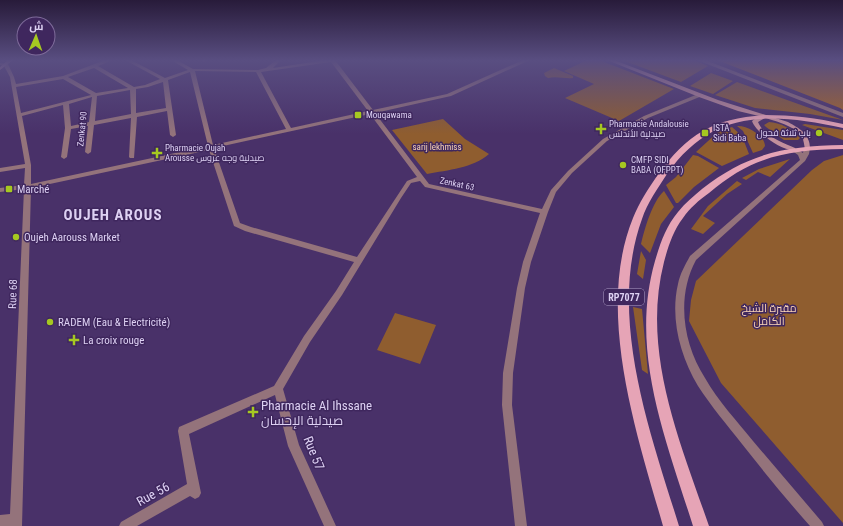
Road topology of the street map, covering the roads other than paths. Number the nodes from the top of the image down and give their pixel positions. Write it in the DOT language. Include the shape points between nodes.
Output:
graph roads {
  1 [pos="22,85"];
  2 [pos="77,85"];
  3 [pos="126,85"];
  4 [pos="150,85"];
  5 [pos="166,85"];
  6 [pos="196,85"];
  7 [pos="265,85"];
  8 [pos="350,85"];
  9 [pos="472,85"];
  10 [pos="673,85"];
  11 [pos="764,85"];
  12 [pos="14,86"];
  13 [pos="132,88"];
  14 [pos="95,95"];
  15 [pos="700,95"];
  16 [pos="66,103"];
  17 [pos="722,104"];
  18 [pos="169,109"];
  19 [pos="371,112"];
  20 [pos="843,114"];
  21 [pos="18,115"];
  22 [pos="133,116"];
  23 [pos="764,116"];
  24 [pos="746,118"];
  25 [pos="92,123"];
  26 [pos="757,126"];
  27 [pos="843,126"];
  28 [pos="68,128"];
  29 [pos="288,130"];
  30 [pos="173,135"];
  31 [pos="843,147"];
  32 [pos="211,148"];
  33 [pos="807,148"];
  34 [pos="793,149"];
  35 [pos="88,152"];
  36 [pos="64,157"];
  37 [pos="132,157"];
  38 [pos="803,160"];
  39 [pos="28,165"];
  40 [pos="0,170"];
  41 [pos="421,178"];
  42 [pos="27,187"];
  43 [pos="0,190"];
  44 [pos="544,212"];
  45 [pos="359,260"];
  46 [pos="278,388"];
  47 [pos="0,521"];
  48 [pos="16,523"];
  49 [pos="125,526"];
  50 [pos="330,526"];
  51 [pos="521,526"];
  52 [pos="671,526"];
  53 [pos="701,526"];
  54 [pos="818,526"];
  1 -- 12 [label="street"];
  2 -- 14 [label="street"];
  3 -- 13 [label="street"];
  4 -- 13 [label="street"];
  5 -- 18 [label="street"];
  6 -- 32 [label="street"];
  7 -- 29 [label="street"];
  8 -- 19 [label="street, Zenkat 63"];
  9 -- 19 [label="street" via="448,95"];
  10 -- 15 [label="street"];
  11 -- 20 [label="street"];
  12 -- 21 [label="street, Rue 68"];
  13 -- 14 [label="street"];
  13 -- 22 [label="street"];
  14 -- 16 [label="street"];
  14 -- 25 [label="street, Zenkat 90"];
  15 -- 17 [label="street"];
  15 -- 44 [label="street" via="646,117 605,140 553,191"];
  16 -- 21 [label="street"];
  16 -- 28 [label="street"];
  17 -- 23 [label="street"];
  17 -- 24 [label="street"];
  18 -- 22 [label="street"];
  18 -- 30 [label="street"];
  19 -- 29 [label="street"];
  19 -- 41 [label="street, Zenkat 63"];
  21 -- 39 [label="street, Rue 68"];
  22 -- 25 [label="street"];
  22 -- 37 [label="street"];
  23 -- 24 [label="main road, RP7077"];
  23 -- 26 [label="street" via="755,121"];
  23 -- 27 [label="main road, RP7077" via="805,119"];
  23 -- 33 [label="street" via="779,120 798,130 806,138"];
  24 -- 26 [label="street"];
  24 -- 52 [label="main road, RP7077" via="722,124 705,132 674,159 657,183 638,218 629,246 624,282 628,358 648,446"];
  25 -- 28 [label="street"];
  25 -- 35 [label="street, Zenkat 90"];
  26 -- 34 [label="street" via="773,139"];
  28 -- 36 [label="street"];
  29 -- 32 [label="street"];
  31 -- 33 [label="main road, RP7077"];
  32 -- 42 [label="street"];
  32 -- 45 [label="street" via="238,224"];
  33 -- 34 [label="main road, RP7077"];
  33 -- 38 [label="street"];
  34 -- 38 [label="street" via="801,154"];
  34 -- 53 [label="main road, RP7077" via="741,165 712,185 681,215 668,236 657,267 652,295 656,372"];
  38 -- 54 [label="street" via="693,258 686,268 679,305 681,329 687,352 703,384 754,451"];
  39 -- 40 [label="street"];
  39 -- 42 [label="street, Rue 68"];
  41 -- 44 [label="street, Zenkat 63" via="431,188"];
  41 -- 45 [label="street" via="409,182"];
  42 -- 43 [label="street"];
  42 -- 48 [label="street, Rue 68"];
  44 -- 51 [label="street" via="524,275 508,373 507,405"];
  45 -- 46 [label="street"];
  46 -- 49 [label="street, Rue 56" via="183,431 195,490"];
  46 -- 50 [label="street, Rue 57" via="294,446"];
  47 -- 48 [label="street"];
}
